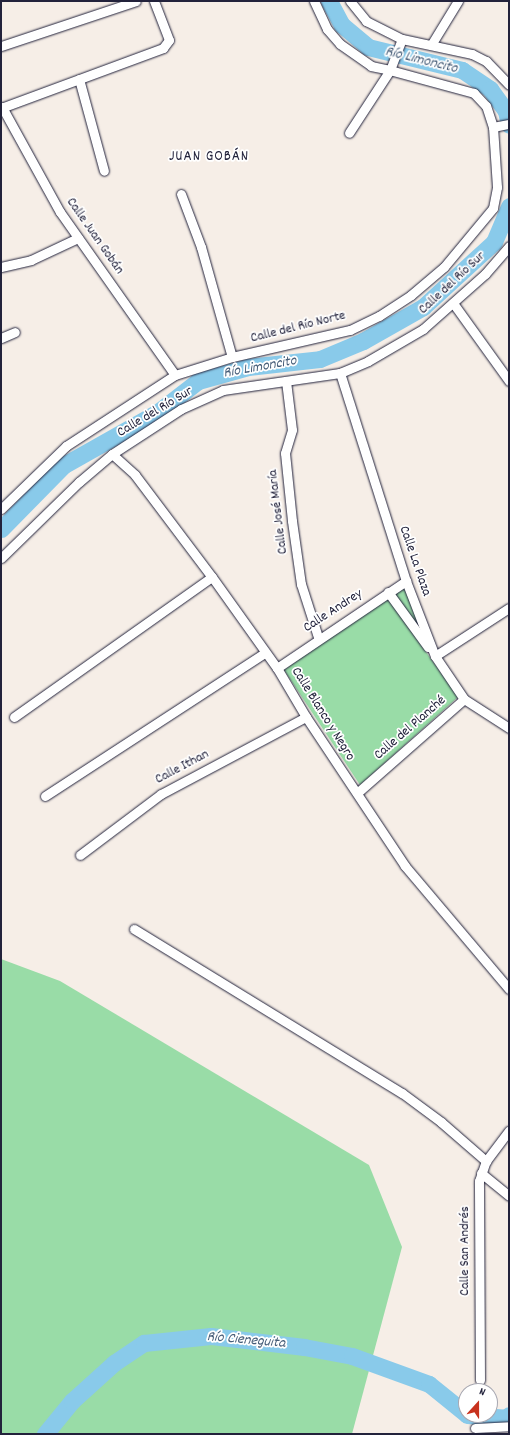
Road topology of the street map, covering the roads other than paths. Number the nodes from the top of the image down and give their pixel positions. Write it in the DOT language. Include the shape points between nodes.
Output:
graph roads {
  1 [pos="136,1"];
  2 [pos="154,1"];
  3 [pos="314,1"];
  4 [pos="350,1"];
  5 [pos="458,1"];
  6 [pos="402,39"];
  7 [pos="431,45"];
  8 [pos="1,46"];
  9 [pos="392,67"];
  10 [pos="79,79"];
  11 [pos="509,85"];
  12 [pos="2,107"];
  13 [pos="509,124"];
  14 [pos="495,127"];
  15 [pos="349,133"];
  16 [pos="104,171"];
  17 [pos="181,194"];
  18 [pos="78,238"];
  19 [pos="509,246"];
  20 [pos="1,267"];
  21 [pos="453,303"];
  22 [pos="15,332"];
  23 [pos="1,338"];
  24 [pos="232,357"];
  25 [pos="340,373"];
  26 [pos="175,375"];
  27 [pos="509,381"];
  28 [pos="286,382"];
  29 [pos="112,454"];
  30 [pos="1,510"];
  31 [pos="1,558"];
  32 [pos="212,577"];
  33 [pos="406,581"];
  34 [pos="388,592"];
  35 [pos="509,608"];
  36 [pos="318,637"];
  37 [pos="264,653"];
  38 [pos="435,656"];
  39 [pos="277,668"];
  40 [pos="464,699"];
  41 [pos="14,717"];
  42 [pos="306,717"];
  43 [pos="509,728"];
  44 [pos="357,794"];
  45 [pos="45,796"];
  46 [pos="80,855"];
  47 [pos="134,929"];
  48 [pos="509,989"];
  49 [pos="509,1130"];
  50 [pos="486,1161"];
  51 [pos="481,1173"];
  52 [pos="509,1196"];
  53 [pos="480,1380"];
  54 [pos="509,1426"];
  55 [pos="475,1428"];
  1 -- 8 [label="street"];
  2 -- 10 [label="street, Calle Juan Gobán" via="169,40 163,48"];
  3 -- 9 [label="street, Calle del Río Norte" via="327,29 340,44 371,66"];
  4 -- 6 [label="street" via="366,21"];
  5 -- 7 [label="street"];
  6 -- 7 [label="street"];
  6 -- 9 [label="street"];
  7 -- 11 [label="street" via="486,61"];
  9 -- 14 [label="street, Calle del Río Norte" via="474,93 486,106"];
  9 -- 15 [label="street"];
  10 -- 12 [label="street, Calle Juan Gobán"];
  10 -- 16 [label="street"];
  12 -- 18 [label="street, Calle Juan Gobán" via="60,212"];
  13 -- 14 [label="street"];
  14 -- 24 [label="street, Calle del Río Norte" via="497,187 493,208 479,229 444,267 411,295 350,330"];
  17 -- 24 [label="street" via="201,247"];
  18 -- 20 [label="street" via="31,260"];
  18 -- 26 [label="street, Calle Juan Gobán"];
  19 -- 21 [label="street, Calle del Río Sur" via="485,274"];
  21 -- 25 [label="street, Calle del Río Sur" via="407,341"];
  21 -- 27 [label="street"];
  22 -- 23 [label="street"];
  24 -- 26 [label="street, Calle del Río Norte"];
  25 -- 28 [label="street, Calle del Río Sur"];
  25 -- 33 [label="street, Calle La Plaza"];
  26 -- 30 [label="street, Calle del Río Norte" via="66,446"];
  28 -- 29 [label="street, Calle del Río Sur" via="223,390 181,409"];
  28 -- 36 [label="street, Calle José María" via="292,430 285,454 292,521 301,584"];
  29 -- 31 [label="street, Calle del Río Sur" via="79,482"];
  29 -- 32 [label="street, Calle Blanco y Negro" via="135,475"];
  32 -- 37 [label="street, Calle Blanco y Negro"];
  32 -- 41 [label="street"];
  33 -- 34 [label="street, Calle Andrey"];
  33 -- 38 [label="street, Calle La Plaza"];
  34 -- 36 [label="street, Calle Andrey"];
  34 -- 38 [label="street"];
  35 -- 38 [label="street"];
  36 -- 39 [label="street, Calle Andrey"];
  37 -- 39 [label="street, Calle Blanco y Negro"];
  37 -- 45 [label="street"];
  38 -- 40 [label="street, Calle La Plaza"];
  39 -- 42 [label="street, Calle Blanco y Negro"];
  40 -- 43 [label="street, Calle La Plaza"];
  40 -- 44 [label="street, Calle del Planché"];
  42 -- 44 [label="street, Calle Blanco y Negro"];
  42 -- 46 [label="street, Calle Ithan" via="161,794"];
  44 -- 48 [label="street, Calle Blanco y Negro" via="405,866"];
  47 -- 50 [label="street" via="402,1093 442,1122"];
  49 -- 50 [label="street, Calle San Andrés"];
  50 -- 51 [label="street, Calle San Andrés"];
  51 -- 52 [label="street"];
  51 -- 53 [label="street, Calle San Andrés"];
  54 -- 55 [label="street"];
}
